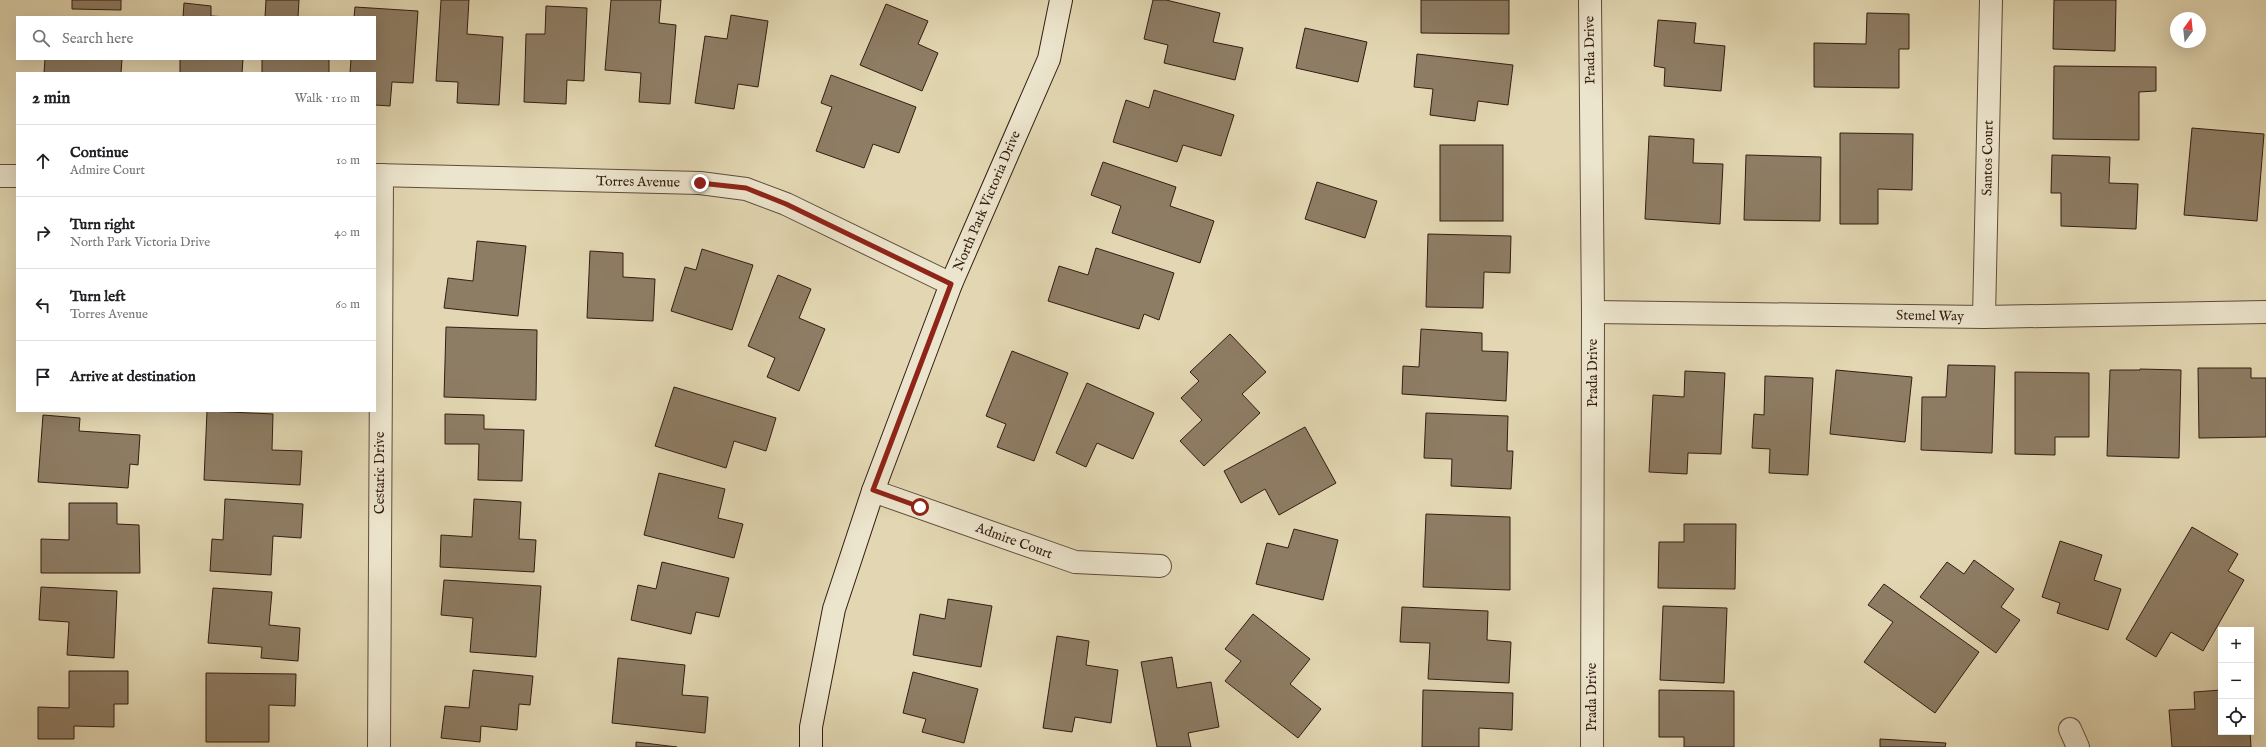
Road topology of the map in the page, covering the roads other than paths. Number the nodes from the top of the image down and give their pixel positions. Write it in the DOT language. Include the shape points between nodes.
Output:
graph roads {
  1 [pos="1061,0"];
  2 [pos="1590,0"];
  3 [pos="1992,0"];
  4 [pos="378,175"];
  5 [pos="0,176"];
  6 [pos="16,176"];
  7 [pos="951,284"];
  8 [pos="1593,312"];
  9 [pos="2266,312"];
  10 [pos="1984,317"];
  11 [pos="873,490"];
  12 [pos="1160,566"];
  13 [pos="379,747"];
  14 [pos="811,747"];
  15 [pos="1592,747"];
  1 -- 7 [label="street, North Park Victoria Drive" via="1049,59"];
  2 -- 8 [label="street, Prada Drive"];
  3 -- 10 [label="street, Santos Court"];
  4 -- 7 [label="street, Torres Avenue" via="700,183 746,188 786,204"];
  4 -- 13 [label="street, Cestaric Drive"];
  5 -- 6 [label="street"];
  7 -- 11 [label="street, North Park Victoria Drive"];
  8 -- 10 [label="street, Stemel Way"];
  8 -- 15 [label="street, Prada Drive"];
  9 -- 10 [label="street, Stemel Way"];
  11 -- 12 [label="street, Admire Court" via="1075,562"];
  11 -- 14 [label="street, North Park Victoria Drive" via="834,609 811,727"];
}
